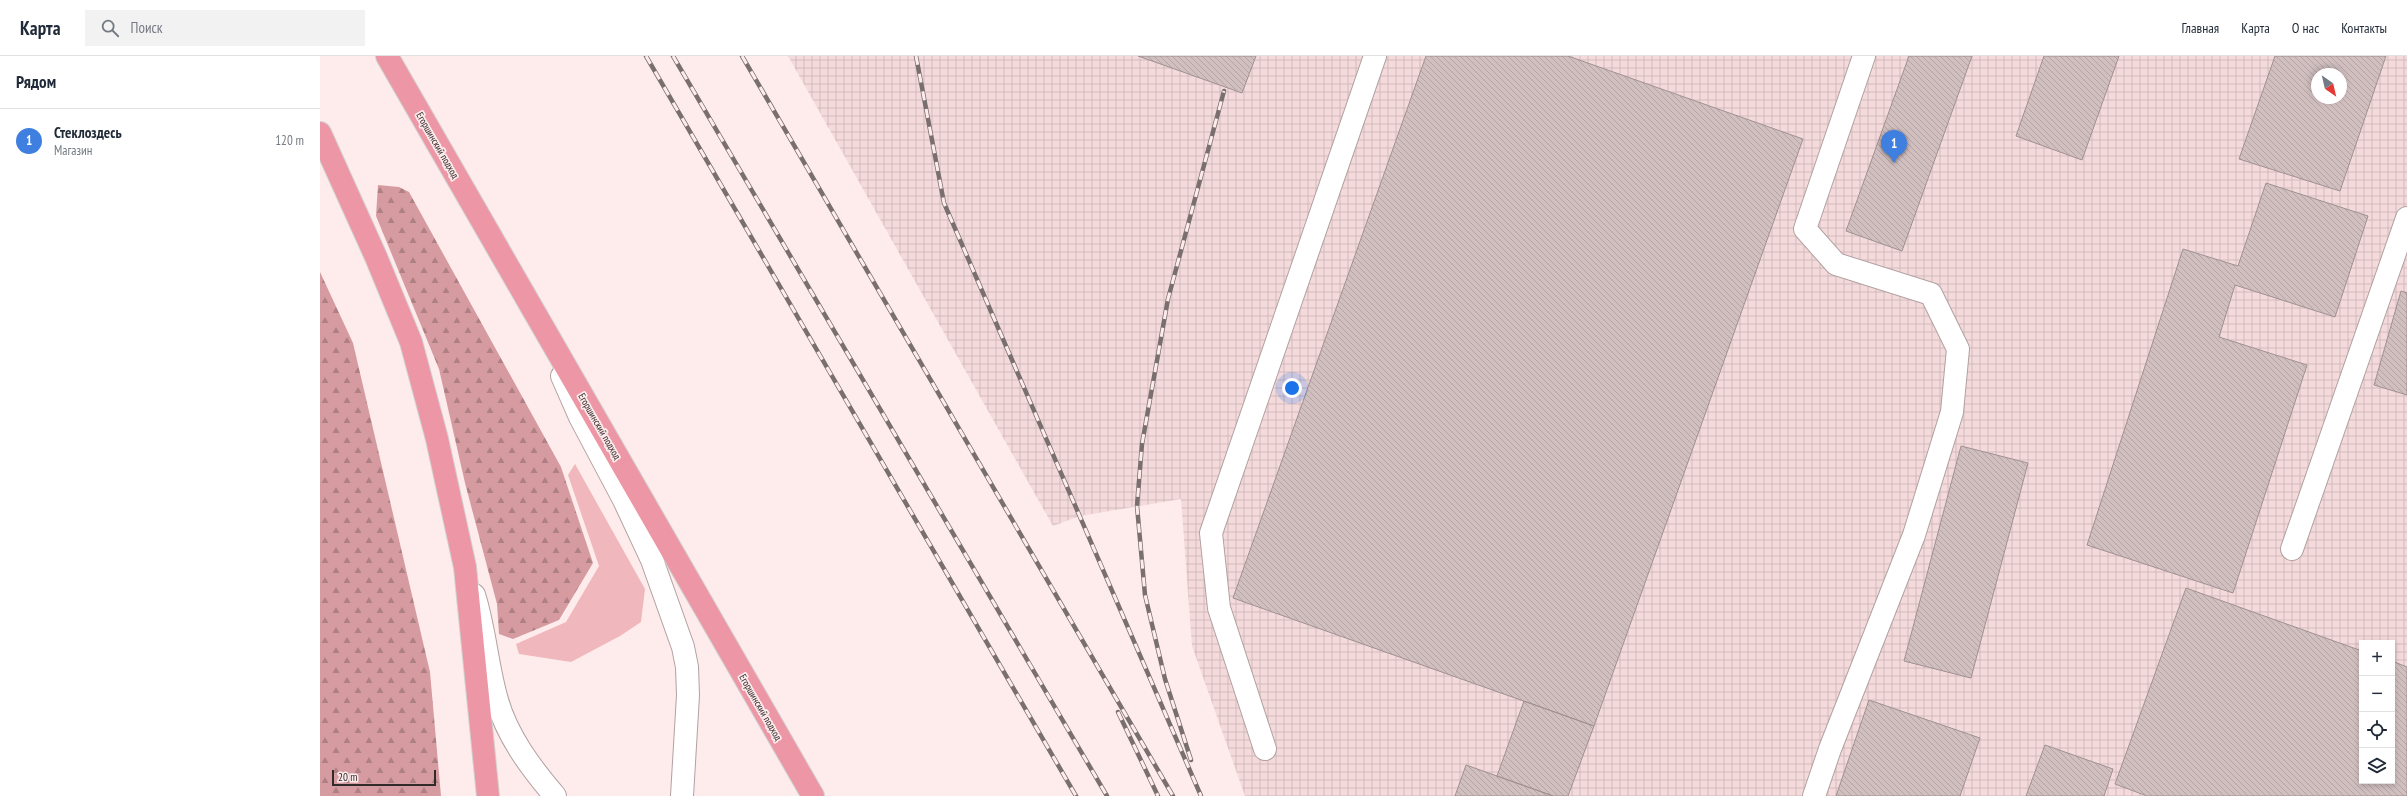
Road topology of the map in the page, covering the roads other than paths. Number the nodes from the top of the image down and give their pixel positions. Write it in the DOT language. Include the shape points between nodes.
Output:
graph roads {
  1 [pos="387,56"];
  2 [pos="1375,56"];
  3 [pos="1864,56"];
  4 [pos="320,133"];
  5 [pos="2407,218"];
  6 [pos="532,306"];
  7 [pos="2292,549"];
  8 [pos="465,568"];
  9 [pos="1265,749"];
  10 [pos="488,796"];
  11 [pos="555,796"];
  12 [pos="682,796"];
  13 [pos="813,796"];
  14 [pos="1814,796"];
  1 -- 6 [label="main road, Егоршинский подход"];
  2 -- 9 [label="lane" via="1210,533 1218,608"];
  3 -- 14 [label="lane" via="1805,229 1836,264 1931,294 1958,349 1952,412 1914,535"];
  4 -- 8 [label="main road" via="411,342 437,439"];
  5 -- 7 [label="lane"];
  6 -- 12 [label="lane" via="580,417 652,560 678,628 688,674"];
  6 -- 13 [label="main road, Егоршинский подход"];
  8 -- 10 [label="main road"];
  8 -- 11 [label="lane" via="480,613 497,700 511,734 533,770"];
}
